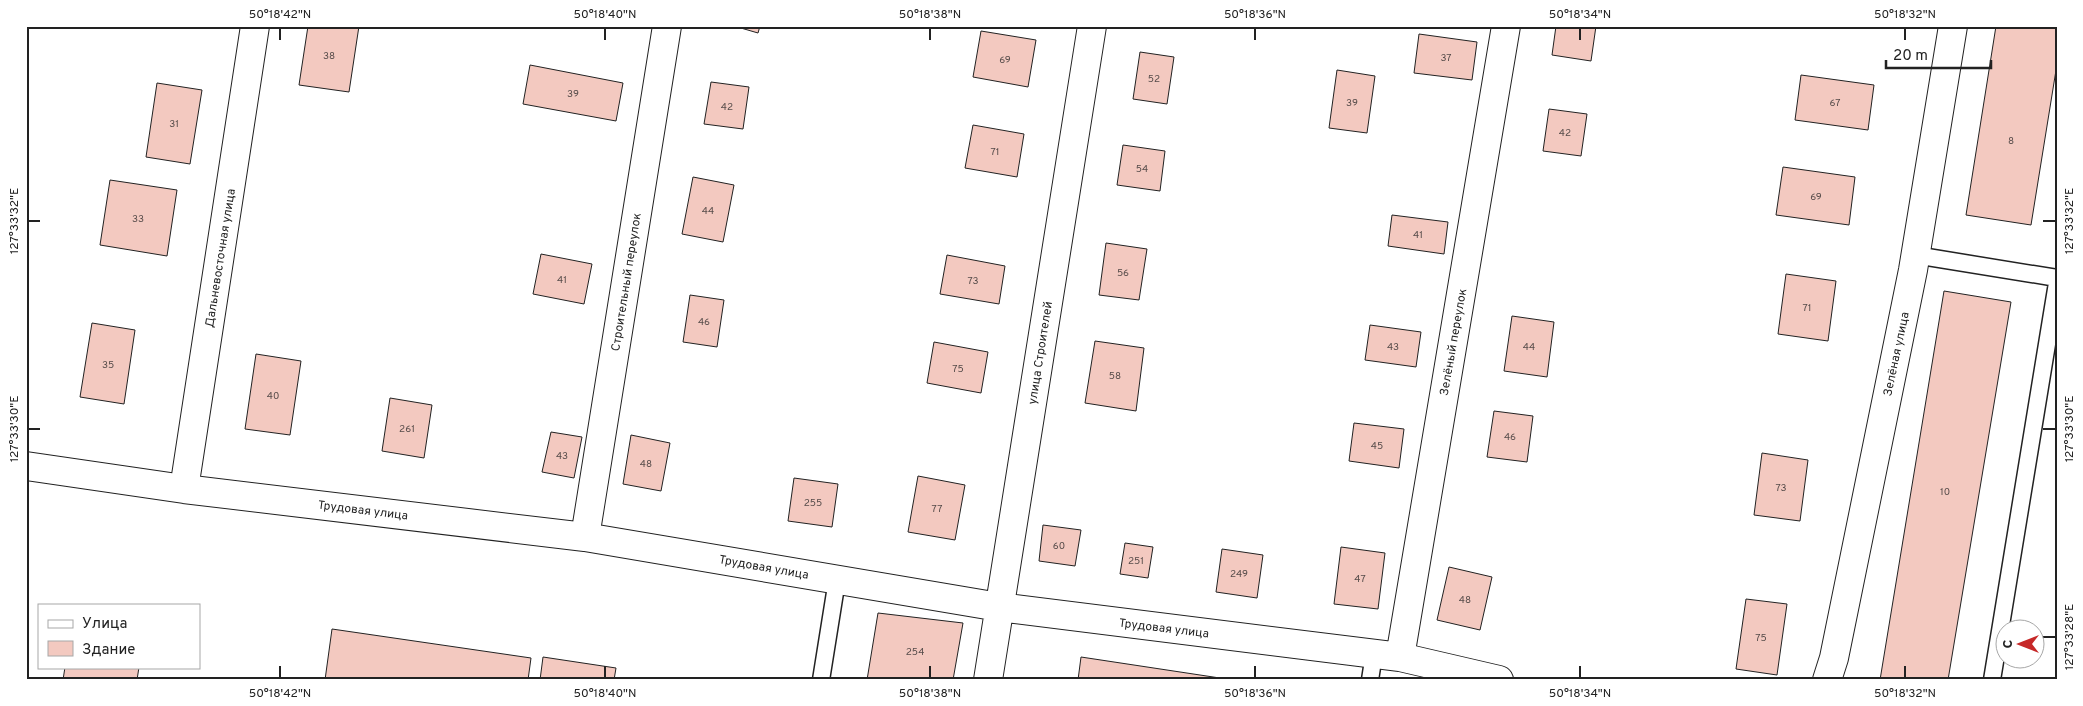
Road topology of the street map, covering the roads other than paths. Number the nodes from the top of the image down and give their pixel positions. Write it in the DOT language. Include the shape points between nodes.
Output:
graph roads {
  1 [pos="255,26"];
  2 [pos="667,26"];
  3 [pos="1092,26"];
  4 [pos="1506,26"];
  5 [pos="1954,26"];
  6 [pos="1915,255"];
  7 [pos="2057,278"];
  8 [pos="2057,283"];
  9 [pos="26,466"];
  10 [pos="184,489"];
  11 [pos="584,537"];
  12 [pos="837,580"];
  13 [pos="999,607"];
  14 [pos="1382,664"];
  15 [pos="821,680"];
  16 [pos="988,680"];
  17 [pos="1499,680"];
  18 [pos="1827,680"];
  19 [pos="1992,680"];
  1 -- 10 [label="street, Дальневосточная улица"];
  2 -- 11 [label="street, Строительный переулок"];
  3 -- 13 [label="street, улица Строителей"];
  4 -- 14 [label="street, Зелёный переулок"];
  5 -- 6 [label="street, Зелёная улица"];
  6 -- 7 [label="lane"];
  6 -- 18 [label="street, Зелёная улица"];
  8 -- 19 [label="lane"];
  9 -- 10 [label="street, Трудовая улица"];
  10 -- 11 [label="street, Трудовая улица"];
  11 -- 12 [label="street, Трудовая улица"];
  12 -- 13 [label="street, Трудовая улица"];
  12 -- 15 [label="lane"];
  13 -- 14 [label="street, Трудовая улица"];
  13 -- 16 [label="street, улица Строителей"];
  14 -- 17 [label="street, Трудовая улица"];
}
